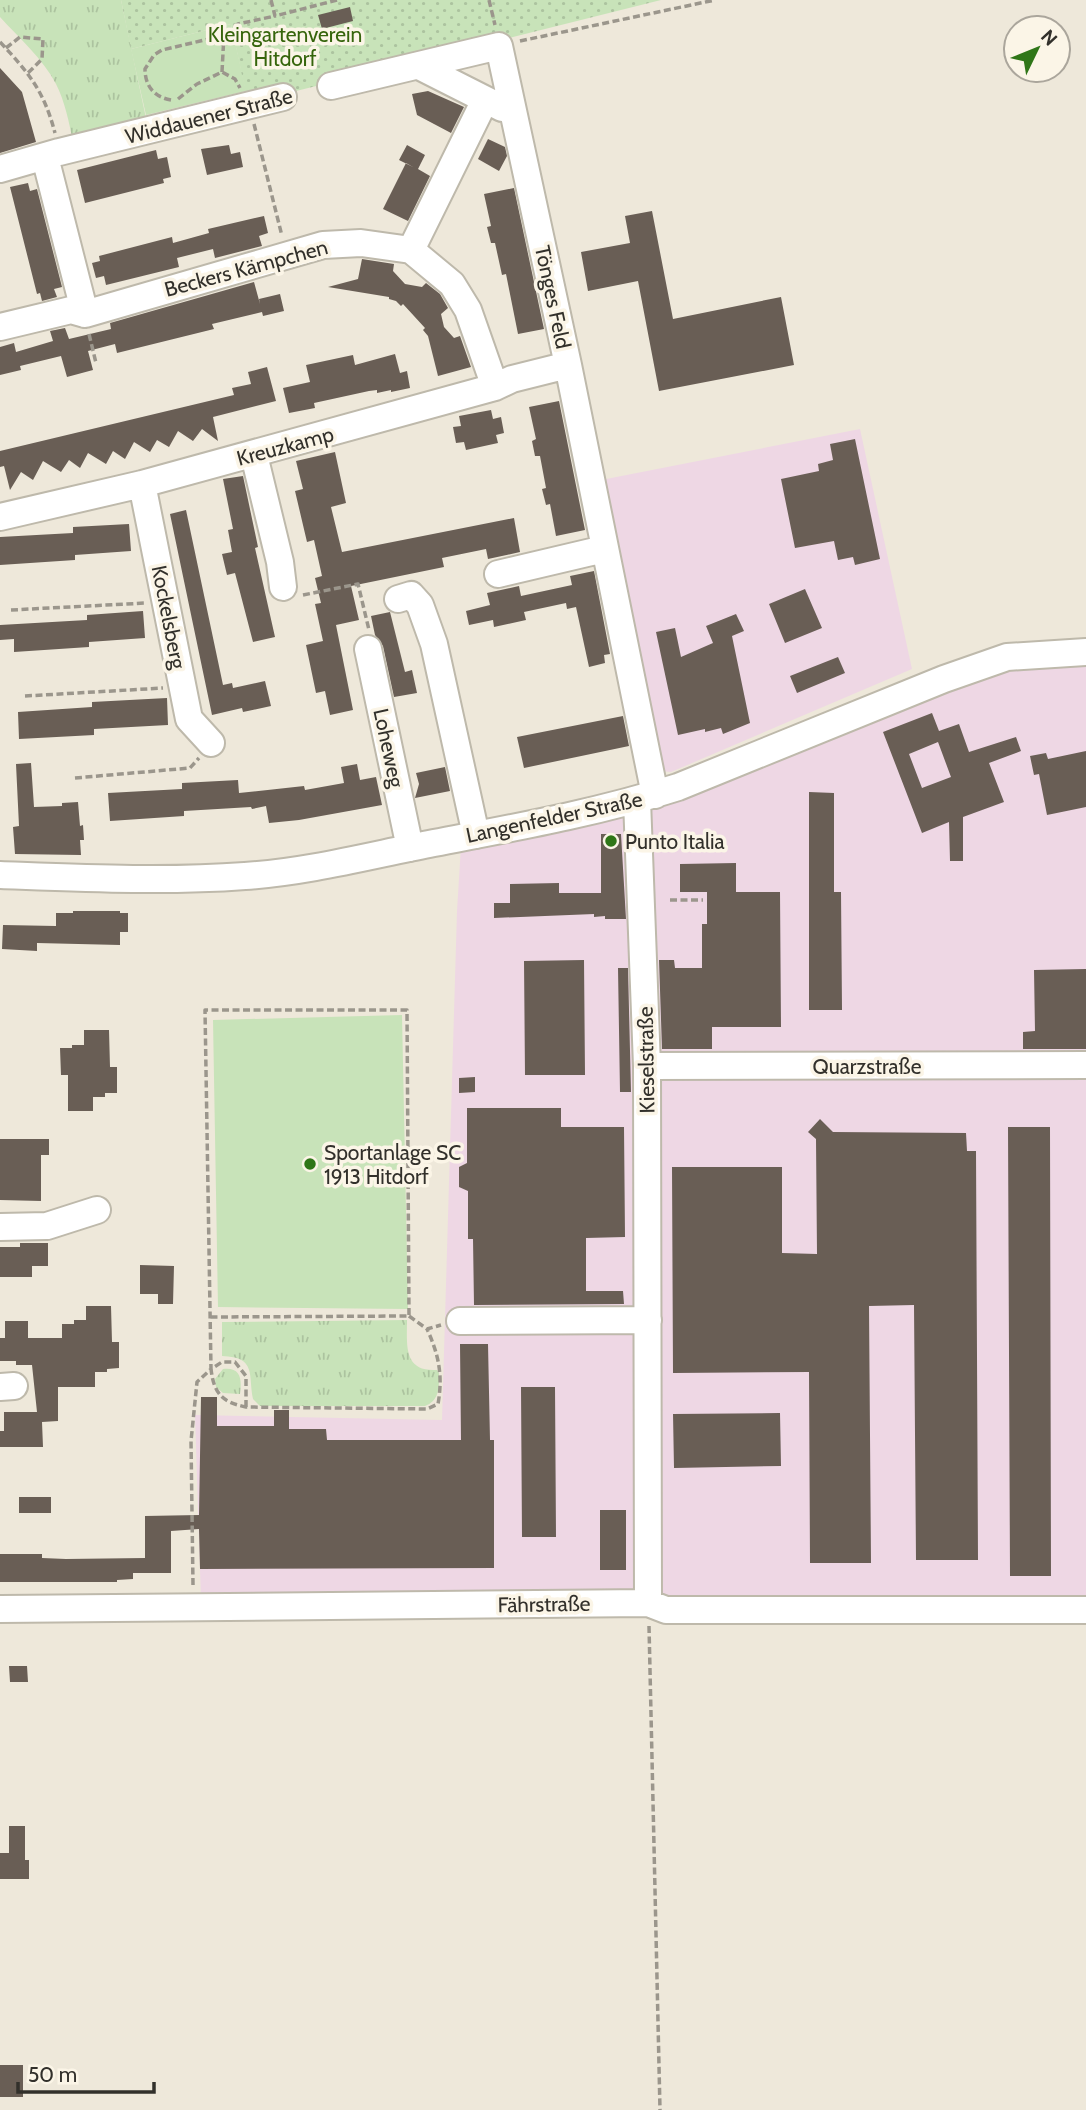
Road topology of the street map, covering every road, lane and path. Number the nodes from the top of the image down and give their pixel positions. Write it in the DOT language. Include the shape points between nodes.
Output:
graph roads {
  1 [pos="271,0"];
  2 [pos="337,0"];
  3 [pos="489,0"];
  4 [pos="715,0"];
  5 [pos="275,16"];
  6 [pos="224,34"];
  7 [pos="0,42"];
  8 [pos="499,46"];
  9 [pos="6,48"];
  10 [pos="419,66"];
  11 [pos="222,72"];
  12 [pos="28,73"];
  13 [pos="331,86"];
  14 [pos="283,97"];
  15 [pos="485,100"];
  16 [pos="247,107"];
  17 [pos="514,114"];
  18 [pos="52,155"];
  19 [pos="0,170"];
  20 [pos="411,250"];
  21 [pos="286,255"];
  22 [pos="85,314"];
  23 [pos="0,327"];
  24 [pos="96,363"];
  25 [pos="568,365"];
  26 [pos="495,387"];
  27 [pos="254,454"];
  28 [pos="142,484"];
  29 [pos="0,517"];
  30 [pos="604,549"];
  31 [pos="498,575"];
  32 [pos="283,587"];
  33 [pos="398,599"];
  34 [pos="166,602"];
  35 [pos="11,610"];
  36 [pos="368,649"];
  37 [pos="1086,652"];
  38 [pos="183,687"];
  39 [pos="25,696"];
  40 [pos="211,743"];
  41 [pos="75,778"];
  42 [pos="646,797"];
  43 [pos="476,835"];
  44 [pos="410,848"];
  45 [pos="0,875"];
  46 [pos="670,900"];
  47 [pos="703,900"];
  48 [pos="1086,1065"];
  49 [pos="648,1066"];
  50 [pos="97,1210"];
  51 [pos="0,1227"];
  52 [pos="409,1316"];
  53 [pos="209,1317"];
  54 [pos="648,1320"];
  55 [pos="460,1321"];
  56 [pos="427,1329"];
  57 [pos="211,1369"];
  58 [pos="246,1407"];
  59 [pos="649,1603"];
  60 [pos="193,1608"];
  61 [pos="0,1609"];
  62 [pos="1086,1610"];
  63 [pos="660,2110"];
  1 -- 5 [label="path"];
  2 -- 5 [label="path"];
  3 -- 8 [label="path"];
  4 -- 8 [label="path"];
  5 -- 6 [label="path" via="239,24"];
  6 -- 11 [label="path"];
  6 -- 11 [label="path" via="162,50 145,69 148,86 168,101"];
  7 -- 9 [label="path"];
  8 -- 10 [label="street"];
  8 -- 17 [label="street, Tönges Feld"];
  9 -- 12 [label="path"];
  9 -- 12 [label="path" via="20,37 44,39 42,59"];
  10 -- 13 [label="street"];
  10 -- 15 [label="street"];
  11 -- 16 [label="path" via="234,79"];
  12 -- 18 [label="path" via="42,93"];
  14 -- 16 [label="street, Widdauener Straße"];
  15 -- 17 [label="street"];
  15 -- 20 [label="street"];
  16 -- 18 [label="street, Widdauener Straße"];
  16 -- 21 [label="path"];
  17 -- 25 [label="street, Tönges Feld"];
  18 -- 19 [label="street, Widdauener Straße"];
  18 -- 22 [label="street"];
  20 -- 21 [label="street, Beckers Kämpchen" via="347,243"];
  20 -- 26 [label="street" via="452,284 468,310"];
  21 -- 22 [label="street, Beckers Kämpchen"];
  22 -- 23 [label="street, Beckers Kämpchen" via="71,310"];
  22 -- 24 [label="path"];
  25 -- 26 [label="street, Kreuzkamp"];
  25 -- 30 [label="street, Tönges Feld"];
  26 -- 27 [label="street, Kreuzkamp"];
  27 -- 28 [label="street, Kreuzkamp"];
  27 -- 32 [label="street"];
  28 -- 29 [label="street, Kreuzkamp"];
  28 -- 34 [label="street, Kockelsberg"];
  30 -- 31 [label="street"];
  30 -- 42 [label="street, Tönges Feld"];
  32 -- 36 [label="path" via="299,596 358,583 371,638"];
  33 -- 43 [label="street" via="411,595 420,606 434,644"];
  34 -- 35 [label="path"];
  34 -- 38 [label="street, Kockelsberg"];
  36 -- 44 [label="street, Loheweg"];
  37 -- 42 [label="street, Langenfelder Straße" via="1007,657"];
  38 -- 39 [label="path"];
  38 -- 40 [label="street, Kockelsberg" via="189,719"];
  40 -- 41 [label="path" via="190,768"];
  42 -- 43 [label="street, Langenfelder Straße"];
  42 -- 49 [label="street, Kieselstraße"];
  43 -- 44 [label="street, Langenfelder Straße"];
  44 -- 45 [label="street, Langenfelder Straße" via="245,876"];
  46 -- 47 [label="path"];
  48 -- 49 [label="street, Quarzstraße"];
  49 -- 54 [label="street, Kieselstraße"];
  50 -- 51 [label="street" via="47,1226"];
  52 -- 53 [label="path"];
  52 -- 53 [label="path" via="407,1010 205,1010"];
  52 -- 56 [label="path"];
  53 -- 57 [label="path"];
  54 -- 55 [label="street"];
  54 -- 59 [label="street, Kieselstraße"];
  55 -- 56 [label="path"];
  56 -- 58 [label="path" via="439,1353 442,1385 438,1404 427,1409"];
  57 -- 58 [label="path" via="214,1388 230,1404"];
  57 -- 58 [label="path" via="222,1362 235,1362 246,1376"];
  57 -- 60 [label="path" via="197,1382 191,1441"];
  59 -- 60 [label="street, Fährstraße"];
  59 -- 62 [label="street, Fährstraße" via="666,1609"];
  59 -- 63 [label="path"];
  60 -- 61 [label="street, Fährstraße"];
}
